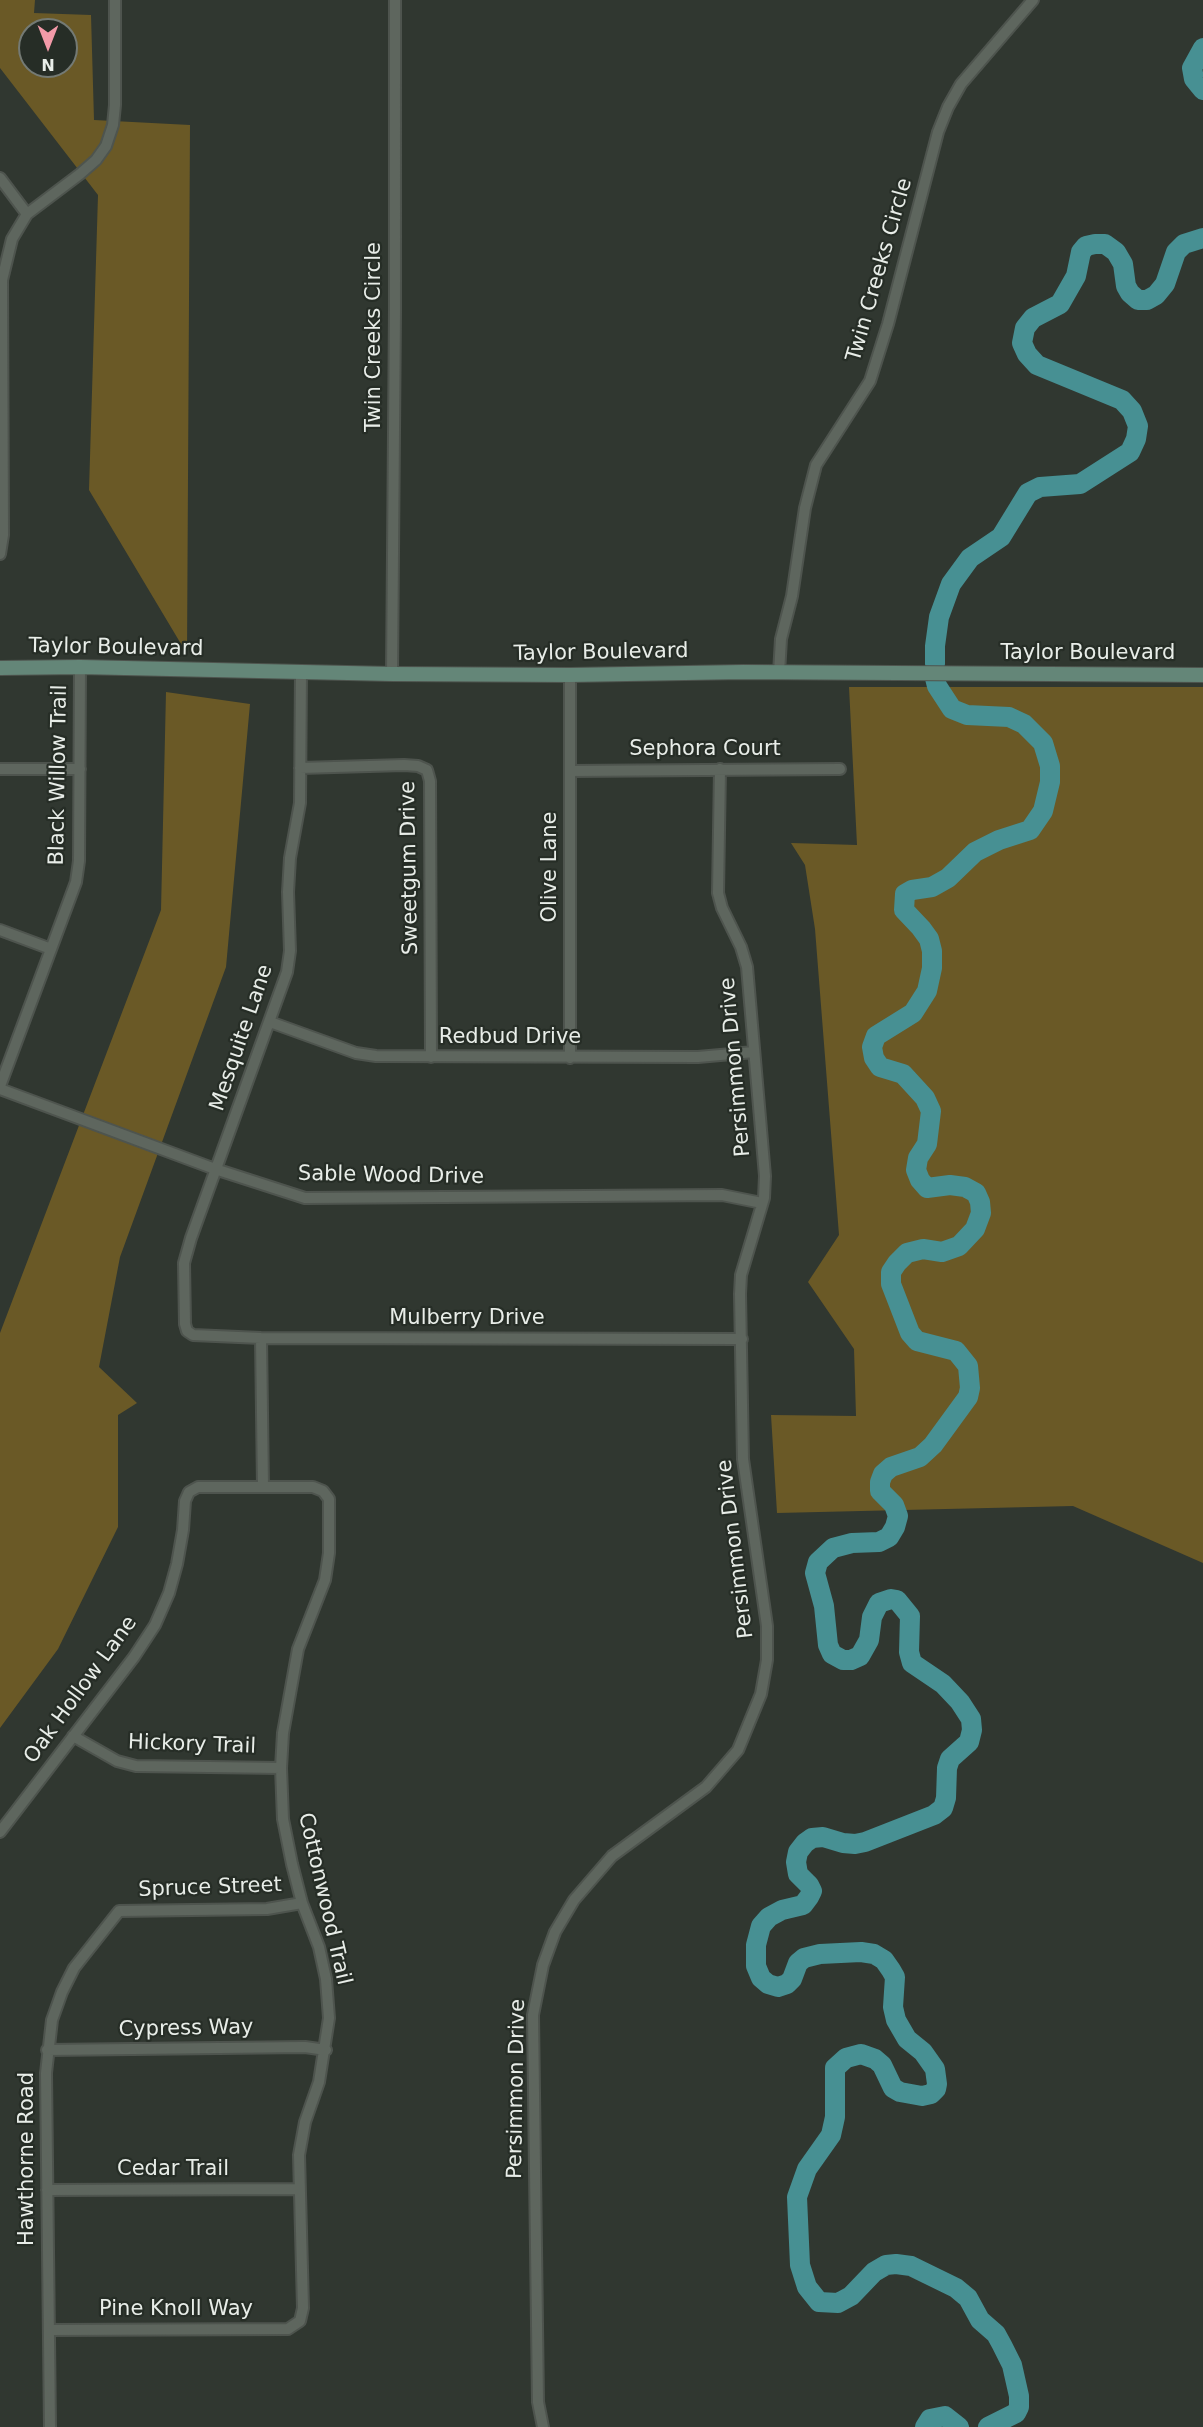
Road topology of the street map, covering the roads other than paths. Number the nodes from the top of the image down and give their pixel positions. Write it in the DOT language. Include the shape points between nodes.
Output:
graph roads {
  1 [pos="115,0"];
  2 [pos="395,0"];
  3 [pos="1033,0"];
  4 [pos="0,178"];
  5 [pos="27,214"];
  6 [pos="0,554"];
  7 [pos="80,667"];
  8 [pos="0,668"];
  9 [pos="301,672"];
  10 [pos="779,673"];
  11 [pos="392,674"];
  12 [pos="570,675"];
  13 [pos="1203,675"];
  14 [pos="300,768"];
  15 [pos="0,769"];
  16 [pos="80,769"];
  17 [pos="720,769"];
  18 [pos="840,769"];
  19 [pos="570,771"];
  20 [pos="0,930"];
  21 [pos="51,949"];
  22 [pos="270,1022"];
  23 [pos="754,1052"];
  24 [pos="431,1057"];
  25 [pos="570,1058"];
  26 [pos="0,1087"];
  27 [pos="215,1169"];
  28 [pos="762,1203"];
  29 [pos="193,1335"];
  30 [pos="261,1338"];
  31 [pos="742,1339"];
  32 [pos="263,1487"];
  33 [pos="73,1736"];
  34 [pos="281,1768"];
  35 [pos="0,1832"];
  36 [pos="302,1903"];
  37 [pos="120,1911"];
  38 [pos="47,2050"];
  39 [pos="326,2050"];
  40 [pos="299,2188"];
  41 [pos="47,2190"];
  42 [pos="300,2321"];
  43 [pos="49,2330"];
  44 [pos="50,2427"];
  45 [pos="543,2427"];
  1 -- 5 [label="street" via="115,105 106,146 80,174"];
  2 -- 11 [label="street, Twin Creeks Circle"];
  3 -- 10 [label="street, Twin Creeks Circle" via="961,84 938,132 870,381 816,465 805,508"];
  4 -- 5 [label="street"];
  5 -- 6 [label="street" via="12,239 2,280"];
  7 -- 8 [label="street, Taylor Boulevard"];
  7 -- 9 [label="street, Taylor Boulevard"];
  7 -- 16 [label="street, Black Willow Trail"];
  9 -- 11 [label="street, Taylor Boulevard"];
  9 -- 14 [label="street, Mesquite Lane"];
  10 -- 12 [label="street, Taylor Boulevard"];
  10 -- 13 [label="street, Taylor Boulevard"];
  11 -- 12 [label="street, Taylor Boulevard"];
  12 -- 19 [label="street, Olive Lane"];
  14 -- 22 [label="street, Mesquite Lane" via="300,804 289,869 290,951"];
  14 -- 24 [label="street, Sweetgum Drive" via="404,765 427,770"];
  15 -- 16 [label="street"];
  16 -- 21 [label="street, Black Willow Trail" via="76,882"];
  17 -- 18 [label="street, Sephora Court"];
  17 -- 19 [label="street, Sephora Court"];
  17 -- 23 [label="street, Persimmon Drive" via="718,893 747,967"];
  19 -- 25 [label="street, Olive Lane"];
  20 -- 21 [label="street"];
  21 -- 26 [label="street, Black Willow Trail"];
  22 -- 24 [label="street, Redbud Drive" via="356,1053"];
  22 -- 27 [label="street, Mesquite Lane"];
  23 -- 25 [label="street, Redbud Drive" via="698,1057"];
  23 -- 28 [label="street, Persimmon Drive" via="765,1176"];
  24 -- 25 [label="street, Redbud Drive"];
  26 -- 27 [label="street, Sable Wood Drive"];
  27 -- 28 [label="street, Sable Wood Drive" via="305,1198 722,1195"];
  27 -- 29 [label="street, Mesquite Lane" via="184,1263 185,1324"];
  28 -- 31 [label="street, Persimmon Drive" via="741,1275"];
  29 -- 30 [label="street, Mulberry Drive"];
  30 -- 31 [label="street, Mulberry Drive"];
  30 -- 32 [label="street"];
  31 -- 45 [label="street, Persimmon Drive" via="743,1458 767,1626 761,1694 738,1750 706,1787 612,1856 574,1900 555,1932 537,1995 535,2208 538,2402"];
  32 -- 33 [label="street, Oak Hollow Lane" via="198,1486 189,1492 177,1564 154,1625"];
  32 -- 34 [label="street, Cottonwood Trail" via="313,1487 329,1499 325,1580 298,1649"];
  33 -- 34 [label="street, Hickory Trail" via="117,1761 136,1766"];
  33 -- 35 [label="street, Oak Hollow Lane"];
  34 -- 36 [label="street, Cottonwood Trail" via="283,1819"];
  36 -- 37 [label="street, Spruce Street" via="267,1909"];
  36 -- 39 [label="street, Cottonwood Trail" via="326,1979"];
  37 -- 38 [label="street, Hawthorne Road" via="74,1968 52,2020"];
  38 -- 39 [label="street, Cypress Way" via="305,2047"];
  38 -- 41 [label="street, Hawthorne Road"];
  39 -- 40 [label="street, Cottonwood Trail" via="320,2082 305,2122"];
  40 -- 41 [label="street, Cedar Trail"];
  40 -- 42 [label="street, Cottonwood Trail" via="303,2308"];
  41 -- 43 [label="street, Hawthorne Road"];
  42 -- 43 [label="street, Pine Knoll Way" via="288,2329"];
  43 -- 44 [label="street, Hawthorne Road"];
}
